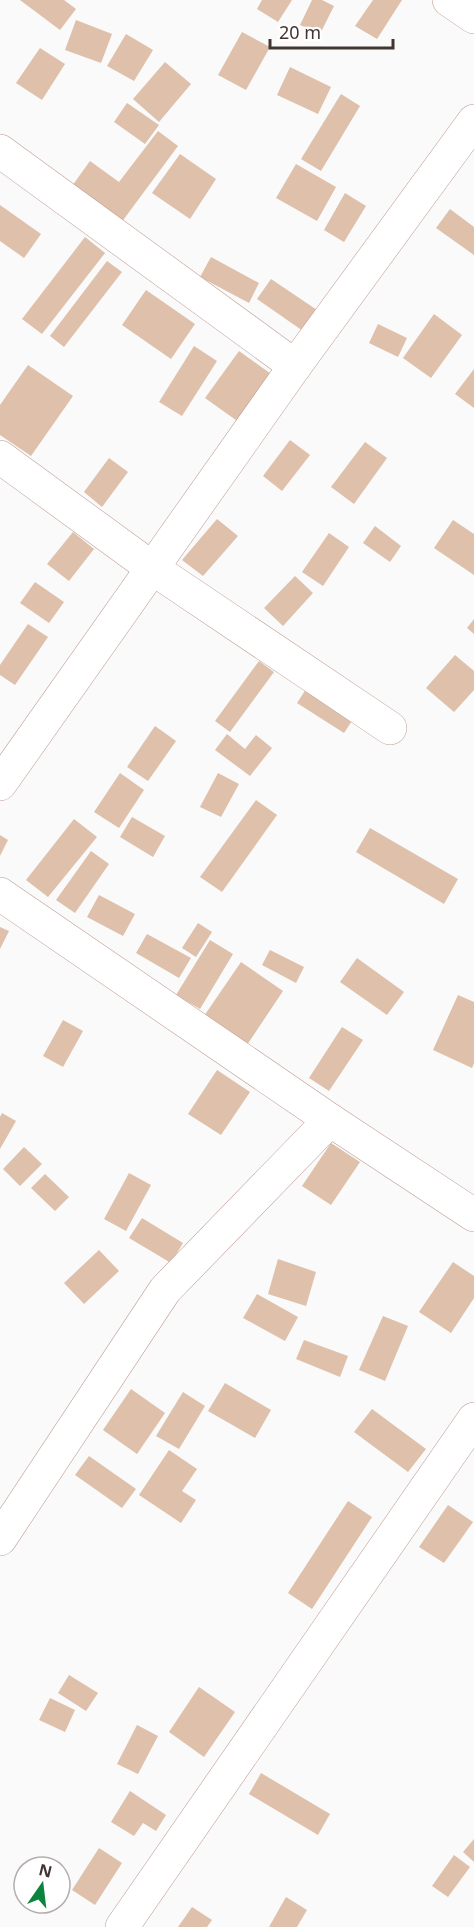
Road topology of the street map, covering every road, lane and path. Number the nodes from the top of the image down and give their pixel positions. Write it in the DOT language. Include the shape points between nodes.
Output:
graph roads {
  1 [pos="449,0"];
  2 [pos="474,17"];
  3 [pos="474,121"];
  4 [pos="0,151"];
  5 [pos="295,366"];
  6 [pos="0,457"];
  7 [pos="152,568"];
  8 [pos="390,728"];
  9 [pos="0,784"];
  10 [pos="0,894"];
  11 [pos="330,1120"];
  12 [pos="474,1215"];
  13 [pos="474,1419"];
  14 [pos="0,1539"];
  15 [pos="122,1927"];
  1 -- 2 [label="street"];
  3 -- 5 [label="street"];
  4 -- 5 [label="street"];
  5 -- 7 [label="street"];
  6 -- 7 [label="street"];
  7 -- 8 [label="street"];
  7 -- 9 [label="street"];
  10 -- 11 [label="street"];
  11 -- 12 [label="street"];
  11 -- 14 [label="street" via="165,1290"];
  13 -- 15 [label="street"];
}
